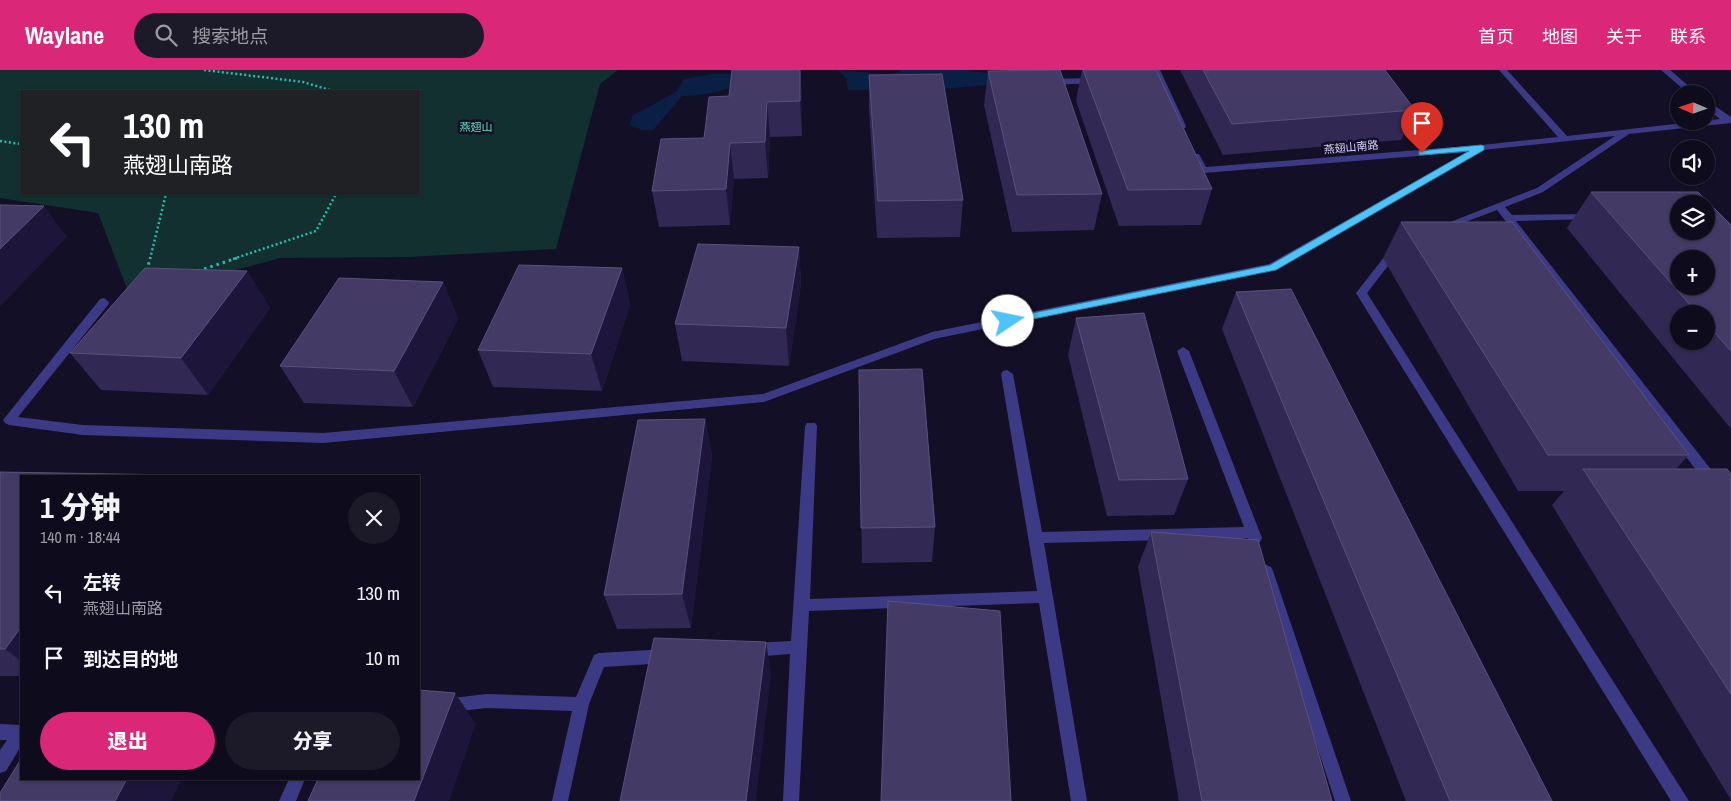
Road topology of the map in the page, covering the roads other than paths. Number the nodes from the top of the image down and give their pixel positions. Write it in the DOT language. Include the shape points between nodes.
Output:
graph roads {
  1 [pos="1156,70"];
  2 [pos="1503,70"];
  3 [pos="1665,70"];
  4 [pos="1104,81"];
  5 [pos="1038,82"];
  6 [pos="1683,85"];
  7 [pos="1715,110"];
  8 [pos="1729,120"];
  9 [pos="1628,131"];
  10 [pos="1564,138"];
  11 [pos="1481,148"];
  12 [pos="1499,205"];
  13 [pos="1604,216"];
  14 [pos="1508,218"];
  15 [pos="1427,232"];
  16 [pos="1410,239"];
  17 [pos="104,302"];
  18 [pos="1183,351"];
  19 [pos="1007,374"];
  20 [pos="811,426"];
  21 [pos="1731,506"];
  22 [pos="1253,532"];
  23 [pos="1036,538"];
  24 [pos="1045,597"];
  25 [pos="802,605"];
  26 [pos="798,647"];
  27 [pos="738,651"];
  28 [pos="678,655"];
  29 [pos="581,704"];
  30 [pos="420,709"];
  31 [pos="0,732"];
  32 [pos="20,732"];
  33 [pos="20,734"];
  34 [pos="0,765"];
  35 [pos="297,780"];
  36 [pos="287,801"];
  37 [pos="560,801"];
  38 [pos="791,801"];
  39 [pos="1078,801"];
  40 [pos="1343,801"];
  41 [pos="1681,801"];
  1 -- 11 [label="street, 燕翅山南路" via="1156,80 1203,170"];
  2 -- 10 [label="street"];
  3 -- 6 [label="street"];
  4 -- 5 [label="street"];
  7 -- 8 [label="street"];
  8 -- 9 [label="street, 燕翅山南路"];
  9 -- 10 [label="street, 燕翅山南路"];
  9 -- 12 [label="street" via="1540,190"];
  10 -- 11 [label="street, 燕翅山南路"];
  11 -- 17 [label="street" via="1272,268 932,336 764,398 323,438 82,430 9,420"];
  12 -- 14 [label="street"];
  12 -- 15 [label="street"];
  13 -- 14 [label="street"];
  14 -- 21 [label="street"];
  16 -- 41 [label="street" via="1400,243 1361,293"];
  18 -- 22 [label="street"];
  19 -- 23 [label="street"];
  20 -- 25 [label="street"];
  22 -- 23 [label="street"];
  22 -- 40 [label="street"];
  23 -- 24 [label="street"];
  24 -- 25 [label="street"];
  24 -- 39 [label="street"];
  25 -- 26 [label="street"];
  26 -- 27 [label="street"];
  26 -- 38 [label="street"];
  28 -- 29 [label="street" via="599,660"];
  29 -- 30 [label="street" via="486,701"];
  29 -- 37 [label="street"];
  31 -- 32 [label="street"];
  33 -- 34 [label="street"];
  35 -- 36 [label="street"];
}
